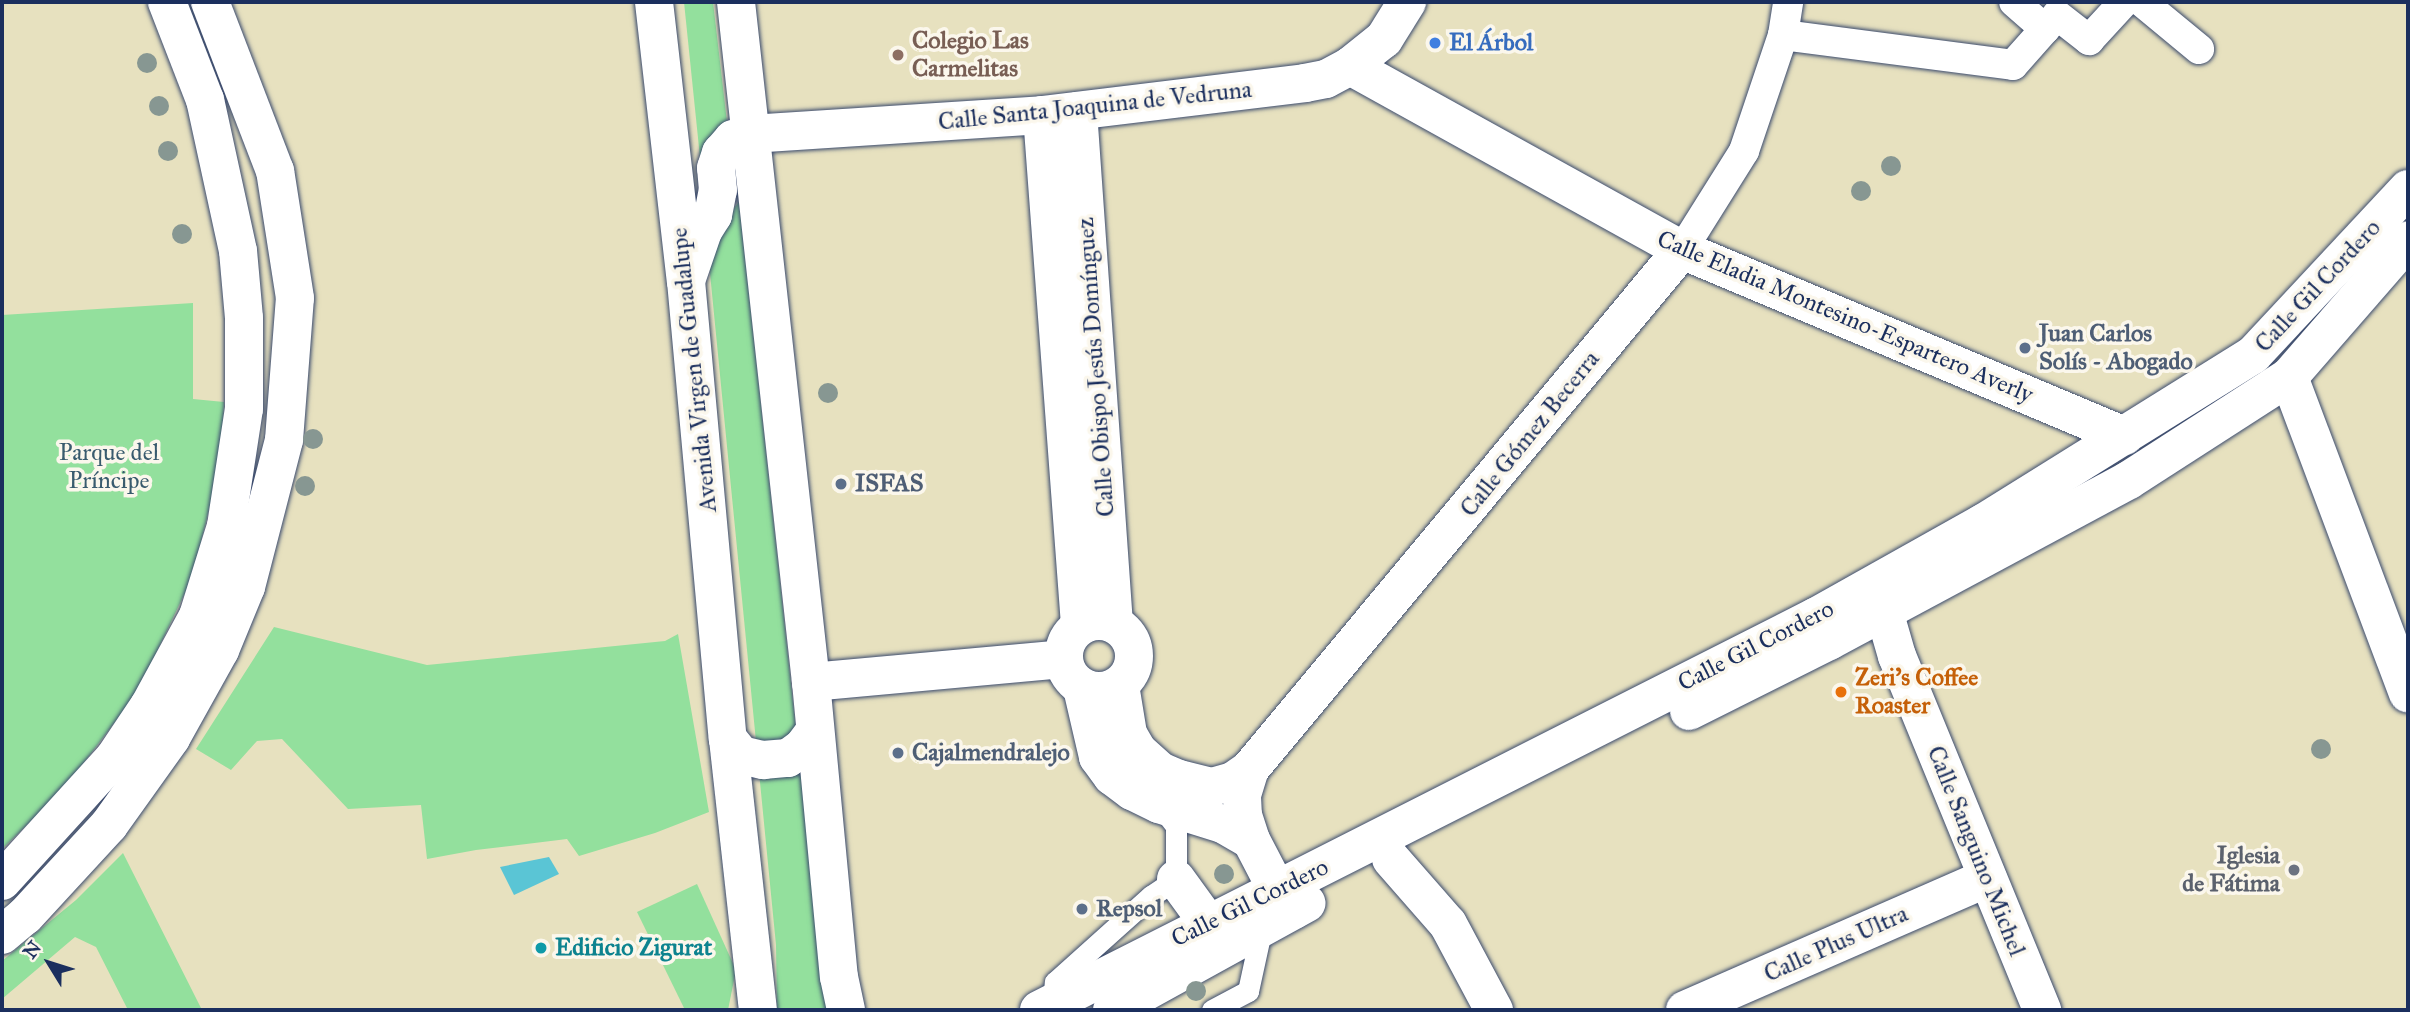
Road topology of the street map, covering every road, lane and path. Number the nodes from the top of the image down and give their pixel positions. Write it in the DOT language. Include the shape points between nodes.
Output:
graph roads {
  1 [pos="167,2"];
  2 [pos="210,2"];
  3 [pos="654,2"];
  4 [pos="736,2"];
  5 [pos="1407,2"];
  6 [pos="1788,2"];
  7 [pos="2014,2"];
  8 [pos="2124,2"];
  9 [pos="2142,2"];
  10 [pos="2045,29"];
  11 [pos="1783,35"];
  12 [pos="2199,49"];
  13 [pos="1350,66"];
  14 [pos="1060,113"];
  15 [pos="750,134"];
  16 [pos="2408,189"];
  17 [pos="2408,240"];
  18 [pos="1682,250"];
  19 [pos="686,281"];
  20 [pos="2289,377"];
  21 [pos="2124,436"];
  22 [pos="1884,611"];
  23 [pos="1085,649"];
  24 [pos="811,682"];
  25 [pos="1121,685"];
  26 [pos="2408,693"];
  27 [pos="815,732"];
  28 [pos="728,738"];
  29 [pos="1250,769"];
  30 [pos="1159,804"];
  31 [pos="1251,840"];
  32 [pos="1391,859"];
  33 [pos="1987,878"];
  34 [pos="1176,879"];
  35 [pos="2,881"];
  36 [pos="1278,909"];
  37 [pos="1208,923"];
  38 [pos="2,934"];
  39 [pos="1740,999"];
  40 [pos="1046,1007"];
  41 [pos="758,1010"];
  42 [pos="846,1010"];
  43 [pos="1112,1010"];
  44 [pos="1212,1010"];
  45 [pos="1494,1010"];
  46 [pos="1685,1010"];
  47 [pos="2042,1010"];
  1 -- 35 [label="street" via="205,100 238,251 244,410 226,526 198,617 149,706 114,758"];
  2 -- 38 [label="street" via="275,171 295,298 284,440 246,587 220,650 176,729 109,825 25,916"];
  3 -- 19 [label="street, Avenida Virgen de Guadalupe"];
  4 -- 15 [label="street"];
  5 -- 13 [label="street, Calle Santa Joaquina de Vedruna" via="1384,39"];
  6 -- 11 [label="street, Calle Gómez Becerra"];
  7 -- 10 [label="street"];
  8 -- 10 [label="street" via="2089,40 2057,15"];
  9 -- 12 [label="street"];
  10 -- 11 [label="street" via="2014,65"];
  11 -- 18 [label="street, Calle Gómez Becerra" via="1744,151"];
  13 -- 14 [label="street, Calle Santa Joaquina de Vedruna" via="1306,83"];
  13 -- 18 [label="street, Calle Eladia Montesino-Espartero Averly"];
  14 -- 15 [label="street, Calle Santa Joaquina de Vedruna"];
  14 -- 23 [label="street, Calle Obispo Jesús Domínguez"];
  15 -- 19 [label="street" via="733,139 721,153 713,215"];
  15 -- 24 [label="street"];
  16 -- 21 [label="street, Calle Gil Cordero" via="2253,355"];
  17 -- 20 [label="street, Calle Gil Cordero"];
  18 -- 21 [label="street, Calle Eladia Montesino-Espartero Averly"];
  18 -- 29 [label="street, Calle Gómez Becerra"];
  19 -- 28 [label="street, Avenida Virgen de Guadalupe"];
  20 -- 22 [label="street, Calle Gil Cordero" via="2129,480"];
  20 -- 26 [label="street"];
  21 -- 36 [label="street, Calle Gil Cordero" via="1818,616"];
  22 -- 32 [label="street, Calle Gil Cordero"];
  22 -- 33 [label="street, Calle Sanguino Michel" via="1897,656"];
  23 -- 24 [label="street"];
  23 -- 25 [label="street" via="1103,692"];
  23 -- 25 [label="street" via="1130,640 1133,663"];
  23 -- 30 [label="street, Calle Obispo Jesús Domínguez" via="1098,757 1112,776"];
  24 -- 27 [label="street"];
  25 -- 29 [label="street" via="1128,734 1138,751 1160,771 1212,786 1233,781"];
  27 -- 28 [label="street" via="788,758 763,760 741,755"];
  27 -- 42 [label="street"];
  28 -- 41 [label="street, Avenida Virgen de Guadalupe"];
  29 -- 31 [label="street, Calle Gómez Becerra" via="1242,795"];
  30 -- 31 [label="street, Calle Obispo Jesús Domínguez" via="1223,824"];
  30 -- 34 [label="lane" via="1176,826"];
  31 -- 36 [label="street"];
  32 -- 36 [label="street, Calle Gil Cordero"];
  32 -- 45 [label="street" via="1448,924"];
  33 -- 39 [label="street, Calle Plus Ultra"];
  33 -- 47 [label="street, Calle Sanguino Michel"];
  34 -- 37 [label="street"];
  34 -- 40 [label="lane" via="1055,982"];
  36 -- 37 [label="street, Calle Gil Cordero"];
  36 -- 43 [label="street, Calle Gil Cordero"];
  36 -- 44 [label="lane" via="1248,991"];
  37 -- 40 [label="street, Calle Gil Cordero"];
  39 -- 46 [label="street, Calle Plus Ultra"];
}
